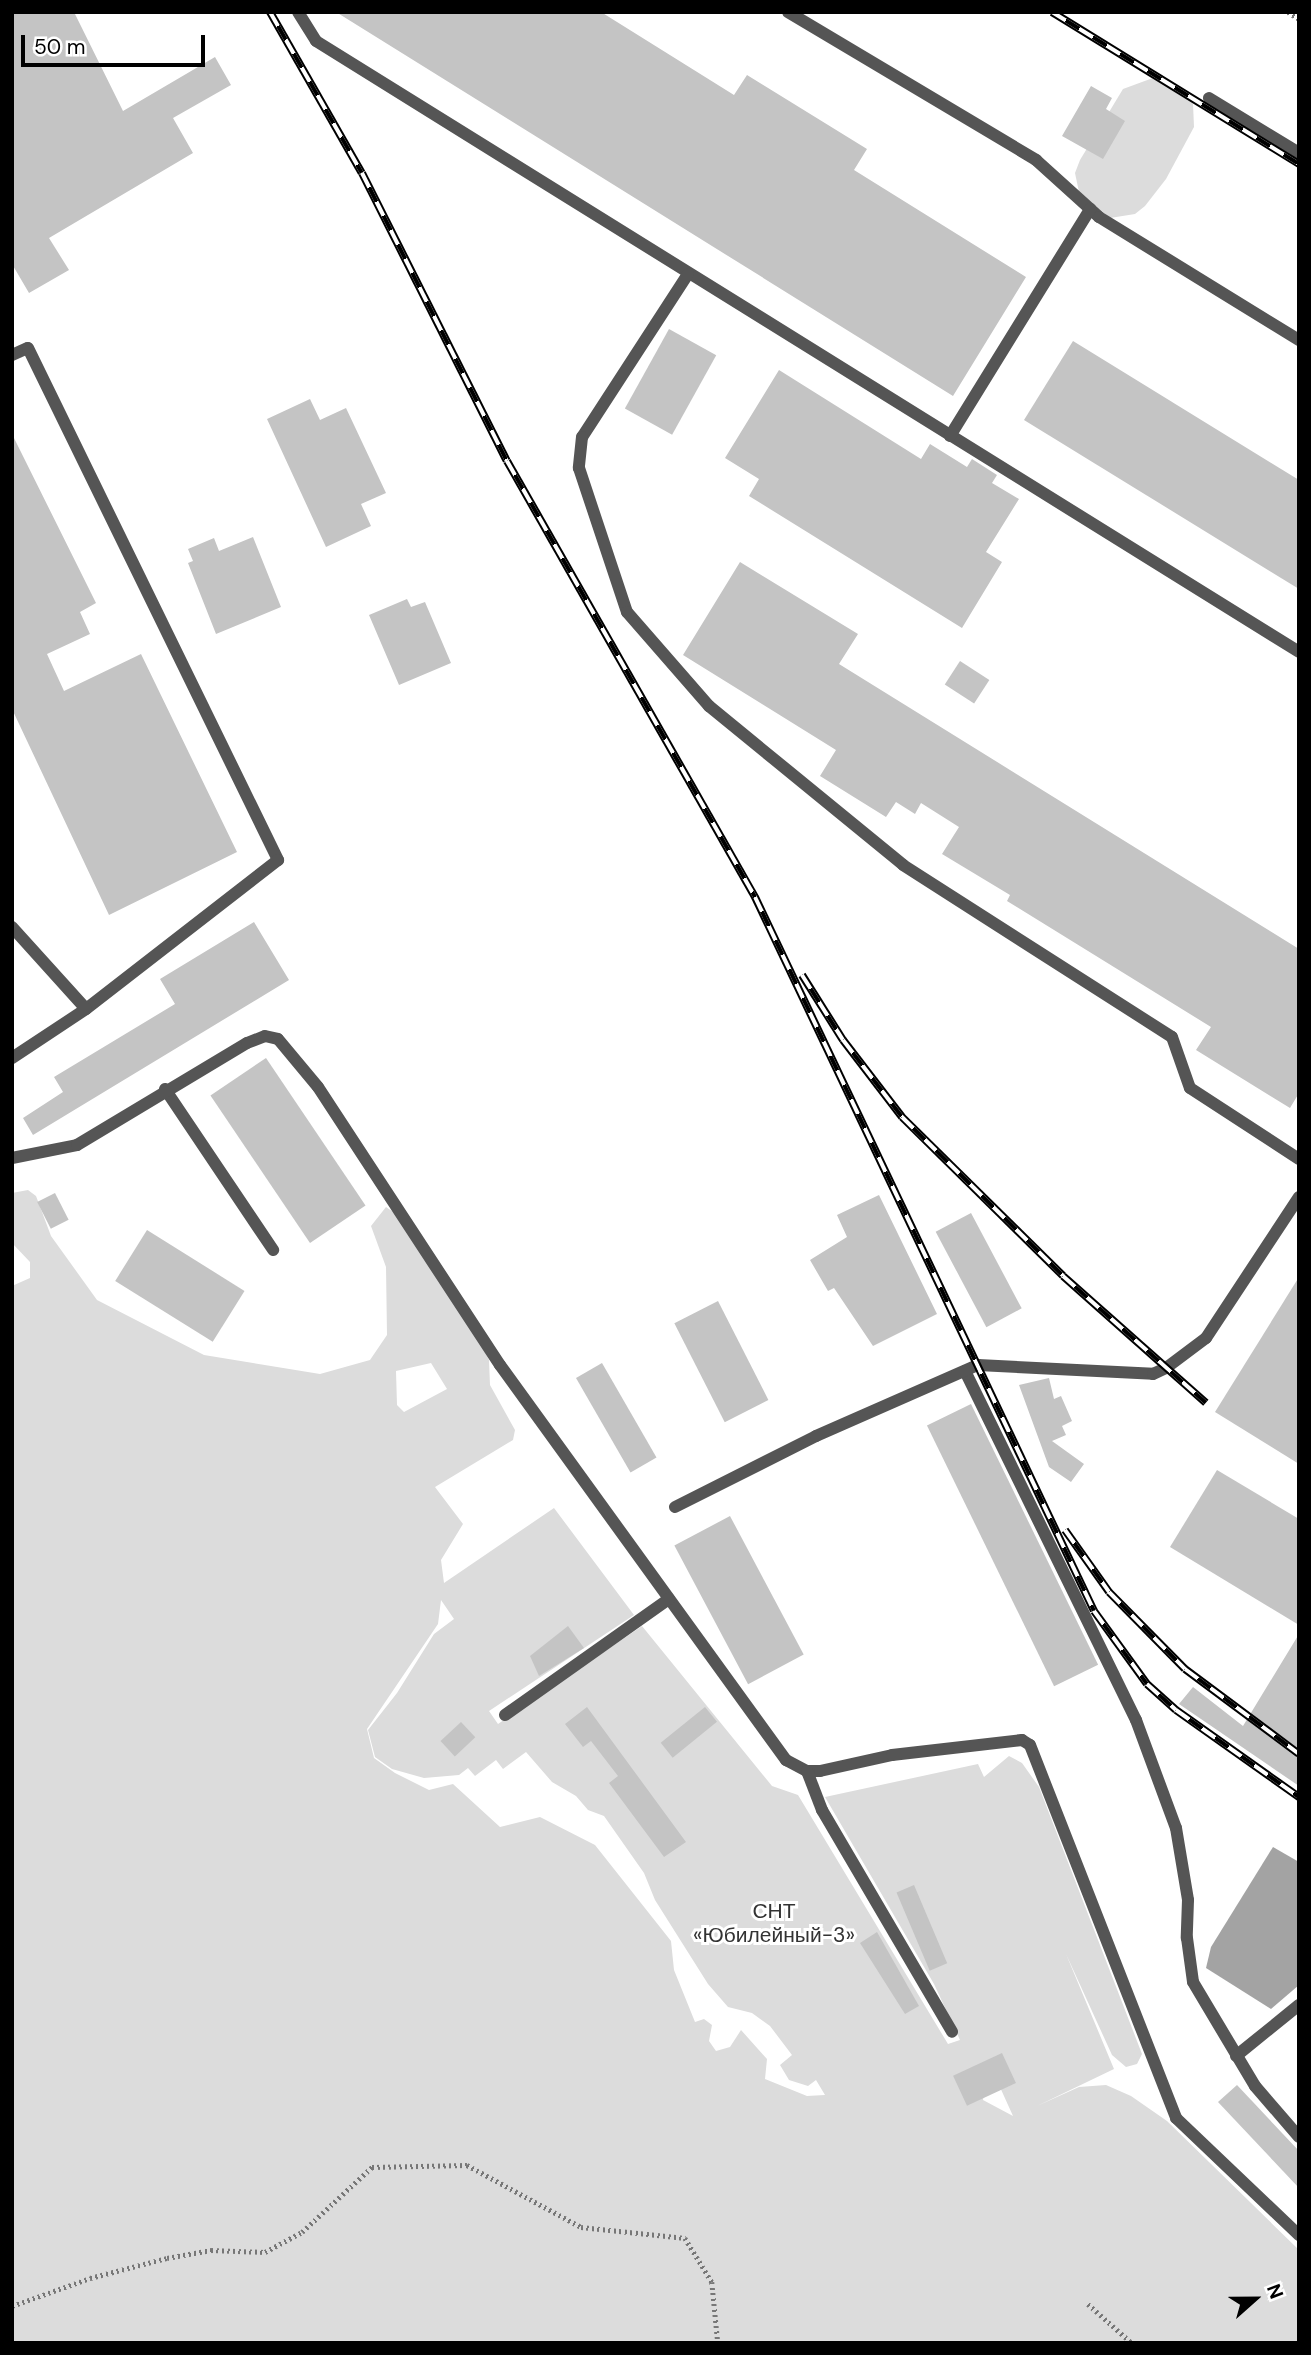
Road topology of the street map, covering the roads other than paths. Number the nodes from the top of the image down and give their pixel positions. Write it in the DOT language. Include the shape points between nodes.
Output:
graph roads {
  1 [pos="298,12"];
  2 [pos="788,12"];
  3 [pos="1209,98"];
  4 [pos="1299,153"];
  5 [pos="1090,209"];
  6 [pos="688,274"];
  7 [pos="1299,340"];
  8 [pos="12,355"];
  9 [pos="950,436"];
  10 [pos="1299,652"];
  11 [pos="12,927"];
  12 [pos="86,1009"];
  13 [pos="12,1058"];
  14 [pos="165,1089"];
  15 [pos="1298,1155"];
  16 [pos="12,1158"];
  17 [pos="1299,1197"];
  18 [pos="272,1250"];
  19 [pos="964,1371"];
  20 [pos="675,1507"];
  21 [pos="669,1599"];
  22 [pos="505,1715"];
  23 [pos="807,1771"];
  24 [pos="1299,2006"];
  25 [pos="952,2032"];
  26 [pos="1236,2056"];
  27 [pos="1299,2137"];
  28 [pos="1299,2235"];
  1 -- 6 [label="lane" via="316,41"];
  2 -- 5 [label="lane" via="1036,160"];
  3 -- 4 [label="lane"];
  5 -- 7 [label="lane"];
  5 -- 9 [label="lane"];
  6 -- 9 [label="lane"];
  6 -- 15 [label="lane" via="582,437 579,468 627,611 709,706 903,865 1172,1037 1190,1088"];
  8 -- 12 [label="lane" via="28,348 278,860"];
  9 -- 10 [label="lane"];
  11 -- 12 [label="lane"];
  12 -- 13 [label="lane"];
  14 -- 16 [label="lane" via="77,1144"];
  14 -- 18 [label="lane"];
  14 -- 21 [label="lane" via="265,1036 290,1049 500,1365"];
  17 -- 19 [label="lane" via="1206,1338 1166,1368 1153,1374 978,1365"];
  19 -- 20 [label="lane" via="816,1436"];
  19 -- 26 [label="lane" via="1136,1720 1176,1828 1188,1900 1193,1982"];
  21 -- 22 [label="lane"];
  21 -- 23 [label="lane" via="772,1745"];
  23 -- 25 [label="lane" via="822,1810"];
  23 -- 28 [label="lane" via="1022,1740 1030,1745 1176,2118"];
  24 -- 26 [label="lane"];
  26 -- 27 [label="lane"];
}
